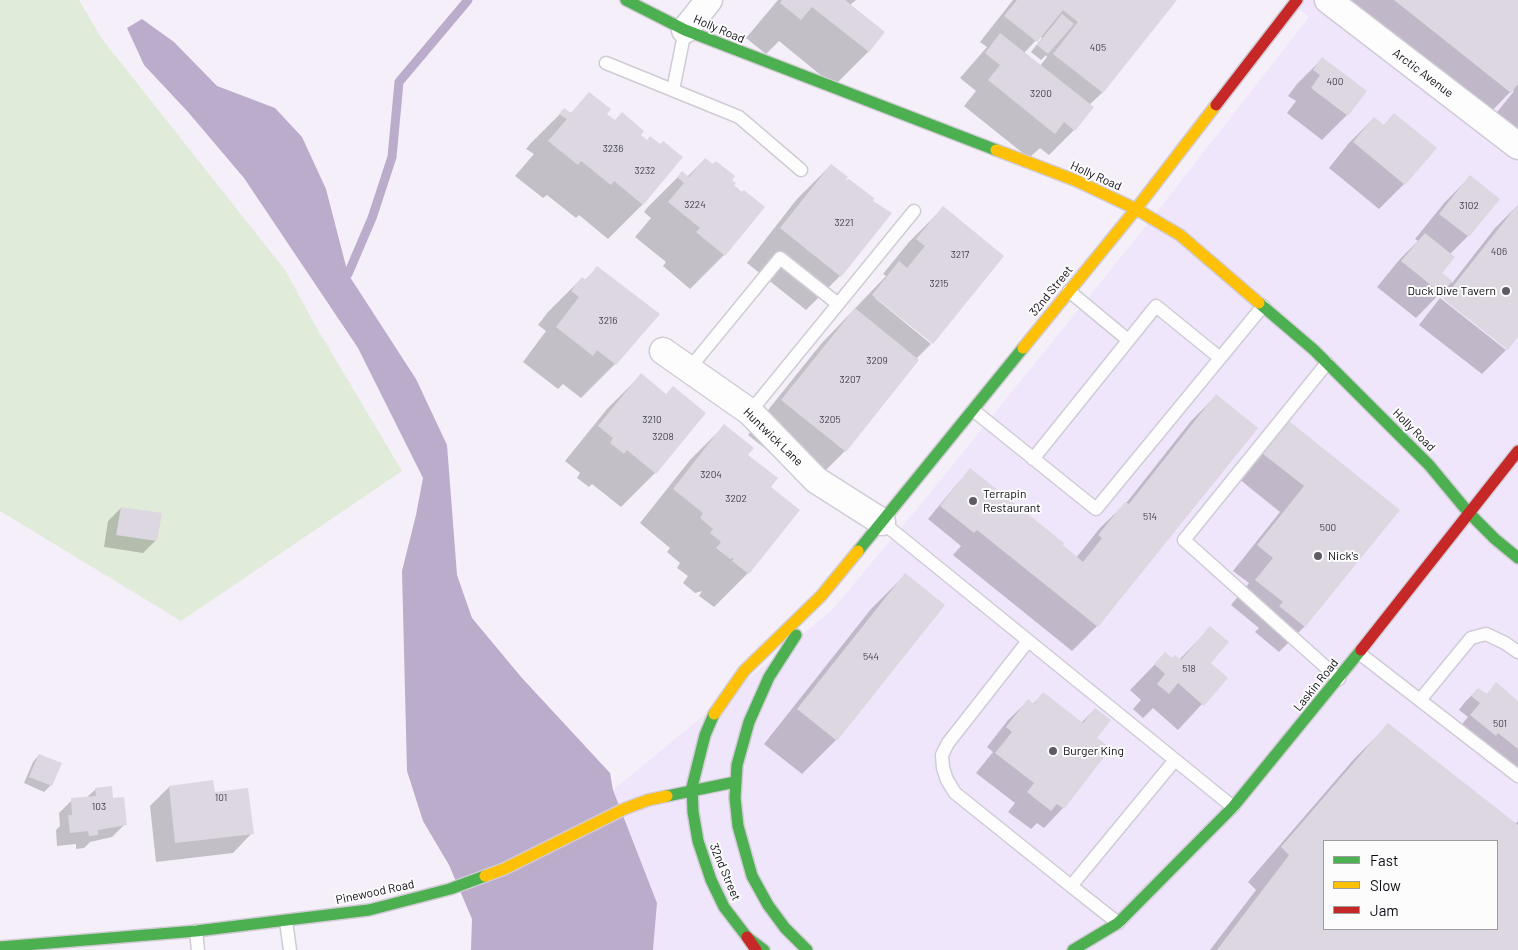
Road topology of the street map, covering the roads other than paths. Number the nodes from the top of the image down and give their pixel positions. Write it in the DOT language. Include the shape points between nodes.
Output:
graph roads {
  1 [pos="626,0"];
  2 [pos="709,0"];
  3 [pos="1297,0"];
  4 [pos="1328,0"];
  5 [pos="685,30"];
  6 [pos="606,63"];
  7 [pos="673,90"];
  8 [pos="1518,146"];
  9 [pos="801,170"];
  10 [pos="1136,209"];
  11 [pos="914,211"];
  12 [pos="1069,291"];
  13 [pos="838,304"];
  14 [pos="1263,306"];
  15 [pos="1128,340"];
  16 [pos="663,351"];
  17 [pos="1220,358"];
  18 [pos="1327,363"];
  19 [pos="690,369"];
  20 [pos="973,410"];
  21 [pos="750,412"];
  22 [pos="1517,453"];
  23 [pos="1033,458"];
  24 [pos="1468,512"];
  25 [pos="882,522"];
  26 [pos="1518,558"];
  27 [pos="821,596"];
  28 [pos="1028,641"];
  29 [pos="1518,652"];
  30 [pos="1359,654"];
  31 [pos="1338,679"];
  32 [pos="1420,700"];
  33 [pos="1175,760"];
  34 [pos="1518,776"];
  35 [pos="735,782"];
  36 [pos="692,790"];
  37 [pos="1233,807"];
  38 [pos="1070,886"];
  39 [pos="286,921"];
  40 [pos="1118,923"];
  41 [pos="196,931"];
  42 [pos="747,937"];
  43 [pos="1107,943"];
  44 [pos="0,947"];
  45 [pos="198,950"];
  46 [pos="290,950"];
  47 [pos="756,950"];
  48 [pos="764,950"];
  49 [pos="807,950"];
  50 [pos="1073,950"];
  1 -- 5 [label="street, Holly Road"];
  2 -- 5 [label="street"];
  3 -- 10 [label="street, 32nd Street"];
  4 -- 8 [label="street, Arctic Avenue"];
  5 -- 7 [label="lane"];
  5 -- 10 [label="street, Holly Road" via="1077,181"];
  6 -- 7 [label="lane"];
  7 -- 9 [label="lane" via="739,117"];
  10 -- 12 [label="street, 32nd Street"];
  10 -- 14 [label="street, Holly Road" via="1180,235"];
  11 -- 13 [label="lane"];
  12 -- 15 [label="lane"];
  12 -- 20 [label="street, 32nd Street"];
  13 -- 19 [label="lane" via="780,258"];
  13 -- 21 [label="lane"];
  14 -- 17 [label="lane"];
  14 -- 18 [label="street, Holly Road"];
  15 -- 17 [label="lane" via="1156,306"];
  15 -- 23 [label="lane"];
  16 -- 19 [label="street, Huntwick Lane"];
  17 -- 23 [label="lane" via="1096,509"];
  18 -- 24 [label="street, Holly Road" via="1429,464"];
  18 -- 31 [label="lane" via="1184,540"];
  19 -- 21 [label="street, Huntwick Lane"];
  20 -- 23 [label="lane"];
  20 -- 25 [label="street, 32nd Street"];
  21 -- 25 [label="street, Huntwick Lane" via="816,480"];
  22 -- 24 [label="street, Laskin Road"];
  24 -- 26 [label="street, Holly Road"];
  24 -- 30 [label="street, Laskin Road"];
  25 -- 27 [label="street, 32nd Street"];
  25 -- 28 [label="lane"];
  27 -- 35 [label="street, 32nd Street" via="769,677 758,700 741,748"];
  27 -- 36 [label="street, 32nd Street" via="744,671 728,692 705,735"];
  28 -- 33 [label="lane"];
  28 -- 38 [label="lane" via="948,743 942,755 943,768 955,793"];
  29 -- 32 [label="lane" via="1486,634 1471,638"];
  30 -- 31 [label="street, Laskin Road"];
  30 -- 32 [label="lane"];
  31 -- 37 [label="street, Laskin Road"];
  32 -- 34 [label="lane"];
  33 -- 37 [label="lane"];
  33 -- 38 [label="lane"];
  35 -- 36 [label="street, Pinewood Road"];
  35 -- 49 [label="street, 32nd Street" via="738,826 752,876 785,928"];
  36 -- 39 [label="street, Pinewood Road" via="624,809 504,869 450,889 369,910"];
  36 -- 42 [label="street, 32nd Street" via="693,812 704,861 721,902"];
  37 -- 40 [label="street, Laskin Road"];
  38 -- 40 [label="lane"];
  39 -- 41 [label="street, Pinewood Road"];
  39 -- 46 [label="lane"];
  40 -- 43 [label="street, Laskin Road"];
  40 -- 50 [label="street, Laskin Road"];
  41 -- 44 [label="street, Pinewood Road"];
  41 -- 45 [label="lane"];
  42 -- 47 [label="street"];
  42 -- 48 [label="street, 32nd Street"];
}
